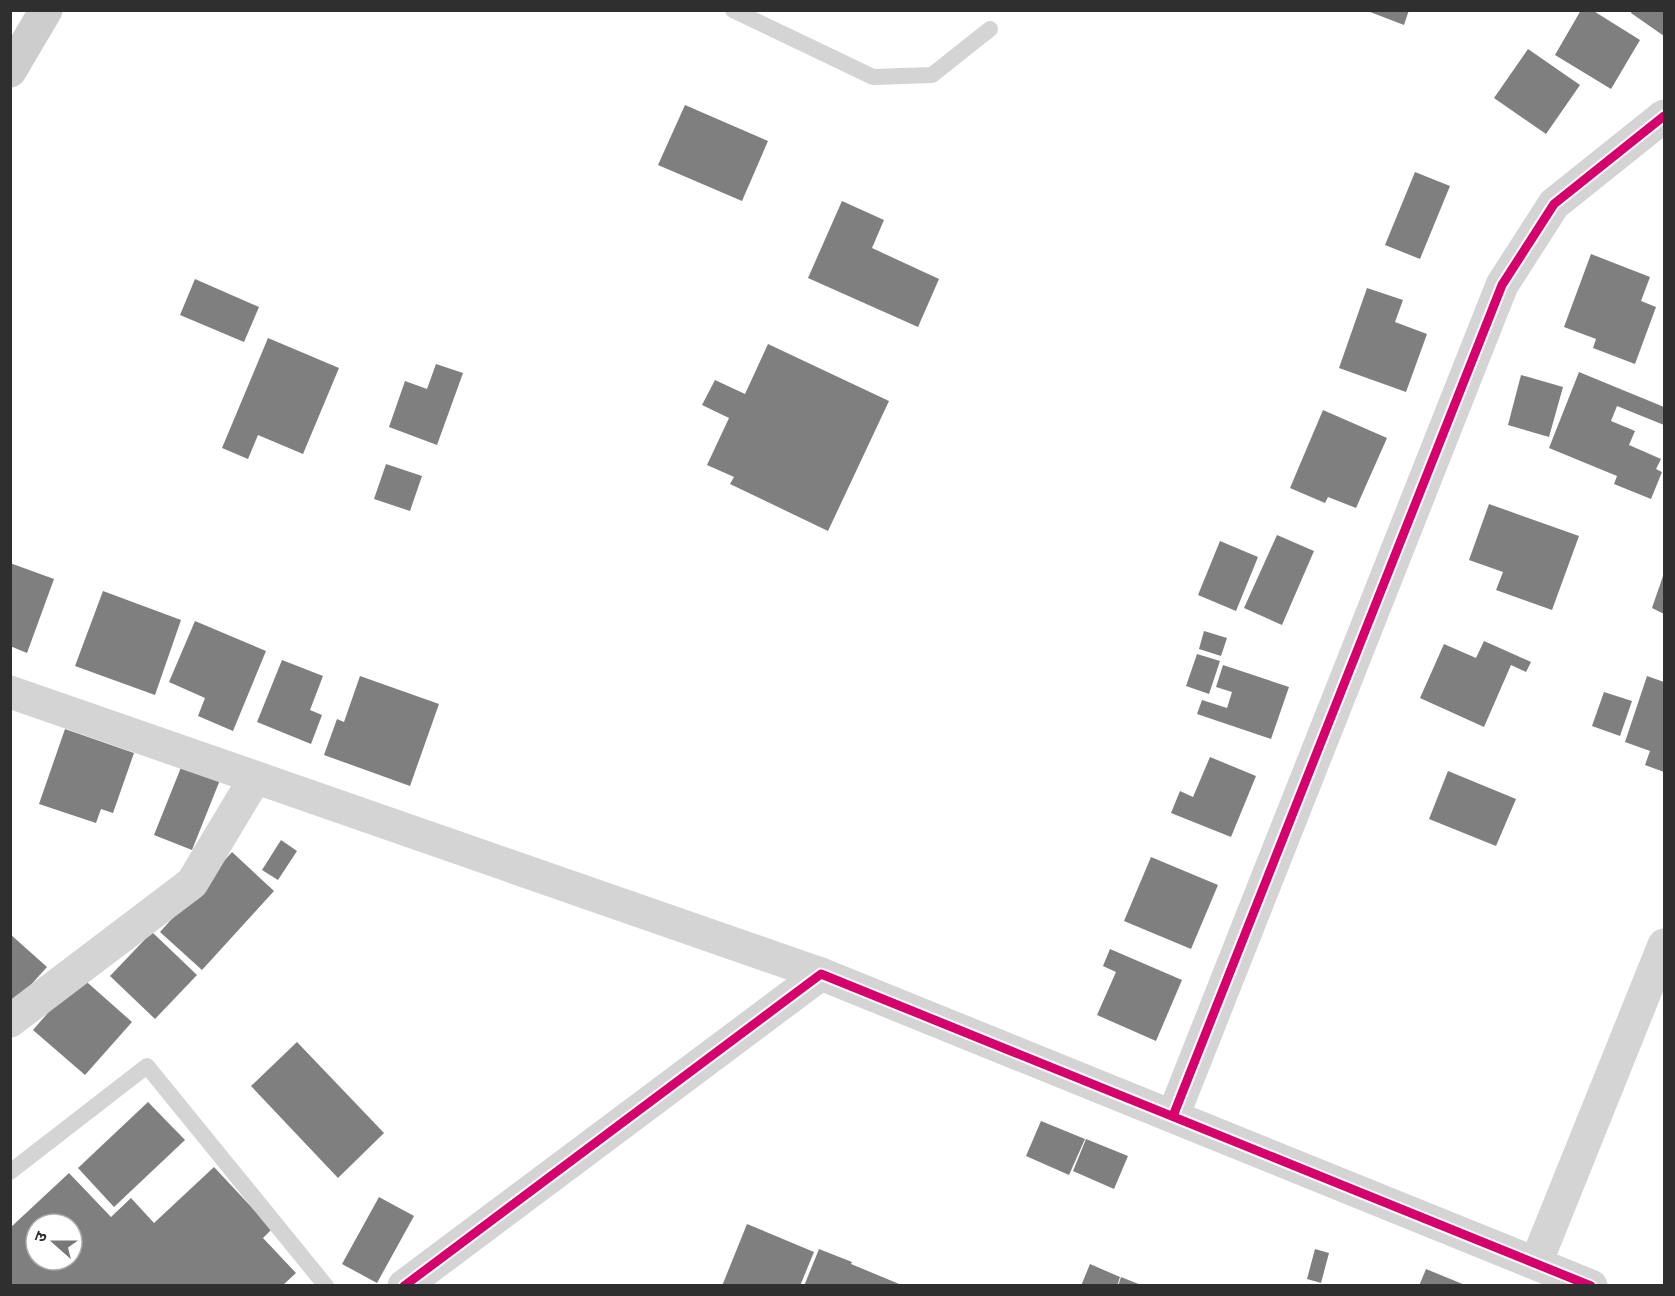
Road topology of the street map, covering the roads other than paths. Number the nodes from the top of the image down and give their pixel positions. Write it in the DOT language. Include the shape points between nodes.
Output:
graph roads {
  1 [pos="46,10"];
  2 [pos="733,10"];
  3 [pos="990,29"];
  4 [pos="10,71"];
  5 [pos="1665,116"];
  6 [pos="10,692"];
  7 [pos="255,778"];
  8 [pos="1665,945"];
  9 [pos="821,974"];
  10 [pos="10,1021"];
  11 [pos="1173,1116"];
  12 [pos="10,1172"];
  13 [pos="1536,1263"];
  14 [pos="324,1285"];
  15 [pos="404,1286"];
  16 [pos="1591,1286"];
  1 -- 4 [label="main road"];
  2 -- 3 [label="lane" via="873,77 932,75"];
  5 -- 11 [label="street" via="1554,204 1502,285"];
  6 -- 7 [label="street"];
  7 -- 9 [label="street"];
  7 -- 10 [label="street" via="192,883"];
  8 -- 13 [label="street"];
  9 -- 11 [label="street"];
  9 -- 15 [label="street"];
  11 -- 13 [label="street"];
  12 -- 14 [label="lane" via="147,1066"];
  13 -- 16 [label="street"];
}
